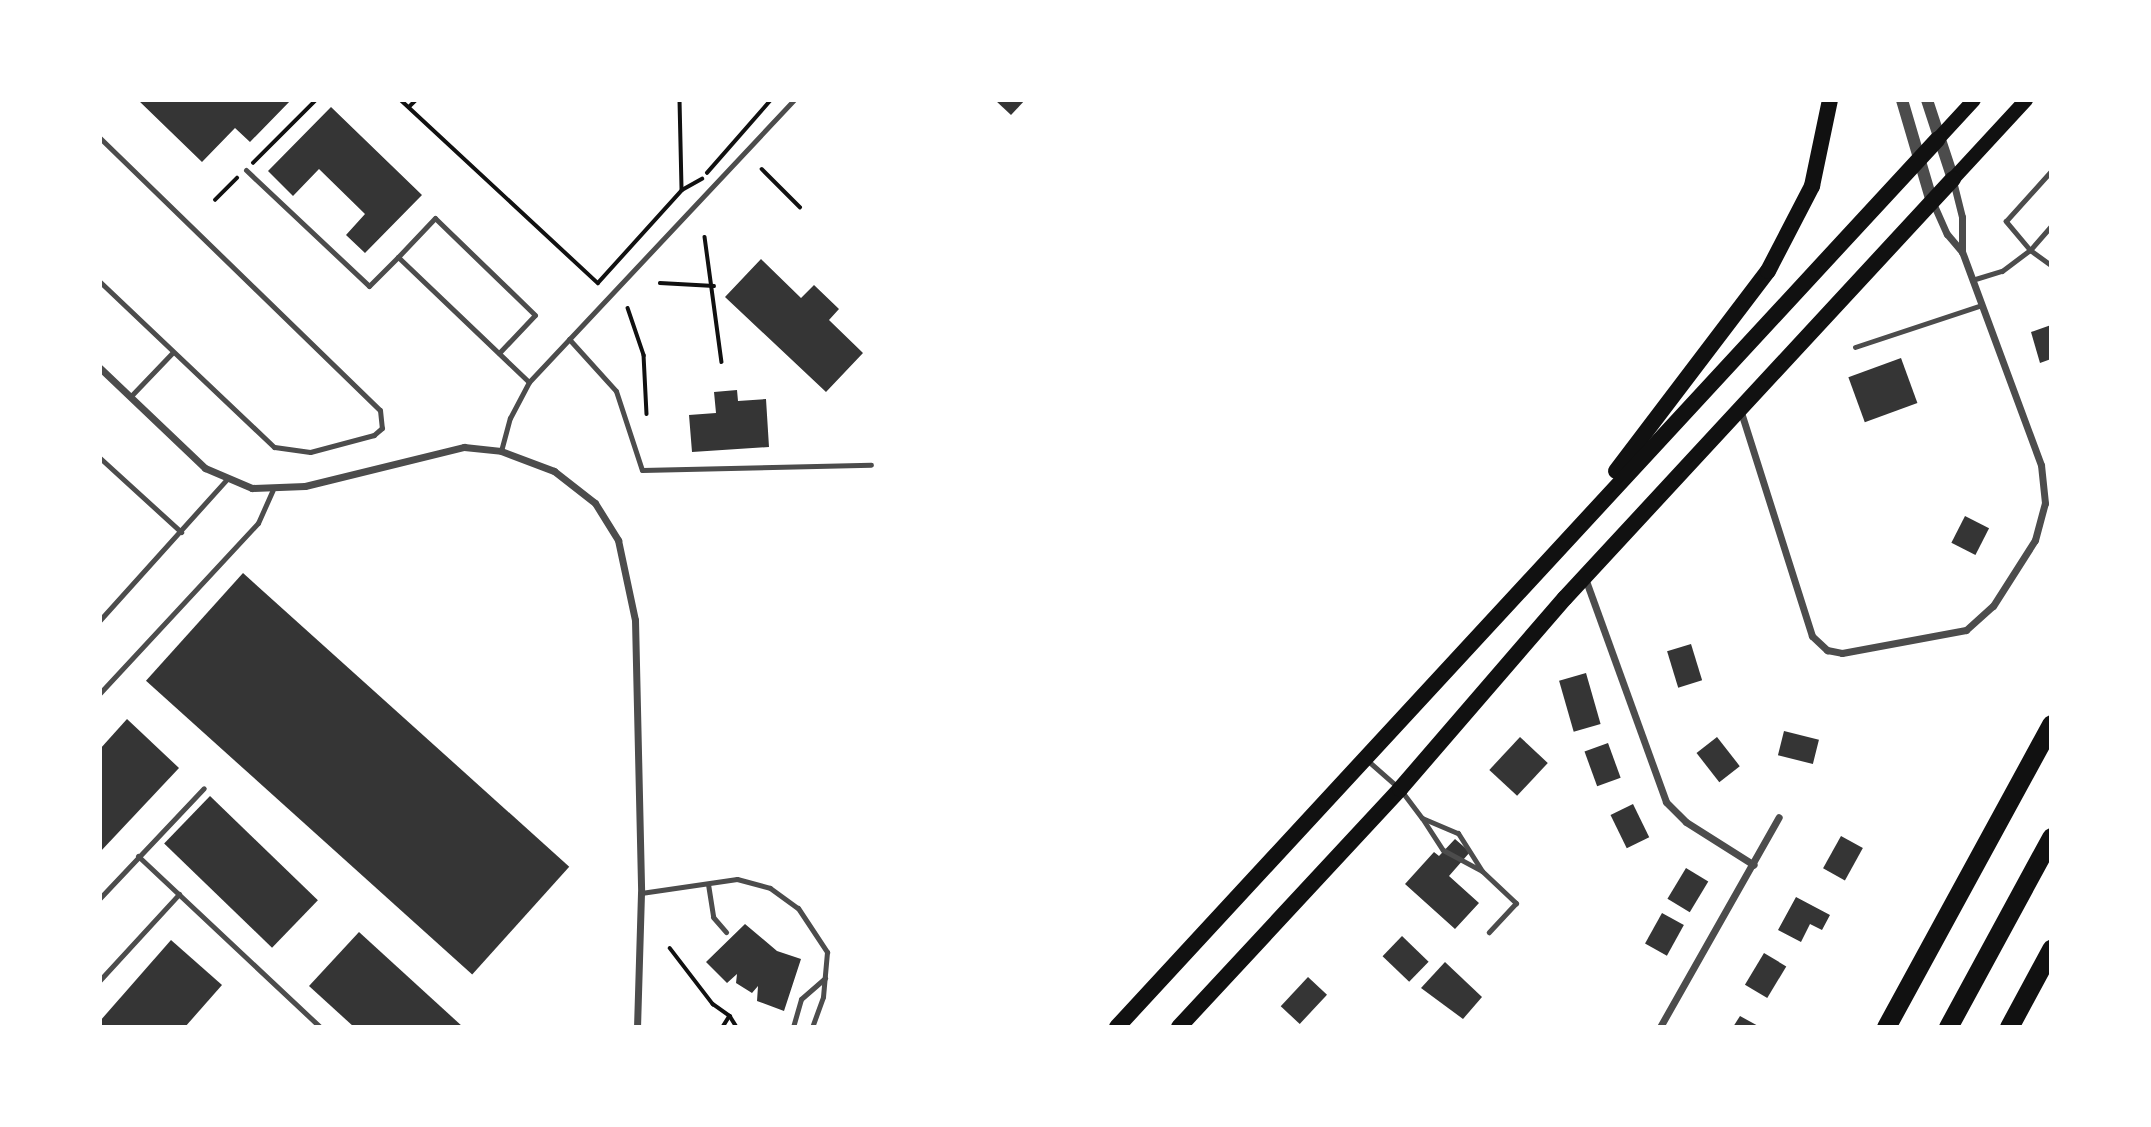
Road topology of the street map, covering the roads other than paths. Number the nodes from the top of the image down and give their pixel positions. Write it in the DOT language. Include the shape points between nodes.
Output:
graph roads {
  1 [pos="794,100"];
  2 [pos="1830,100"];
  3 [pos="1902,100"];
  4 [pos="1927,100"];
  5 [pos="1974,100"];
  6 [pos="2026,100"];
  7 [pos="100,138"];
  8 [pos="1938,139"];
  9 [pos="1919,156"];
  10 [pos="246,170"];
  11 [pos="2051,171"];
  12 [pos="1953,179"];
  13 [pos="1932,202"];
  14 [pos="2051,226"];
  15 [pos="2030,250"];
  16 [pos="1962,251"];
  17 [pos="397,257"];
  18 [pos="2051,265"];
  19 [pos="1972,280"];
  20 [pos="100,282"];
  21 [pos="1982,304"];
  22 [pos="569,339"];
  23 [pos="1855,346"];
  24 [pos="173,352"];
  25 [pos="499,353"];
  26 [pos="100,368"];
  27 [pos="529,382"];
  28 [pos="130,397"];
  29 [pos="1740,408"];
  30 [pos="501,451"];
  31 [pos="100,458"];
  32 [pos="871,465"];
  33 [pos="226,479"];
  34 [pos="273,489"];
  35 [pos="181,532"];
  36 [pos="1565,539"];
  37 [pos="1584,577"];
  38 [pos="100,620"];
  39 [pos="100,693"];
  40 [pos="2051,724"];
  41 [pos="1365,758"];
  42 [pos="204,788"];
  43 [pos="1400,789"];
  44 [pos="1779,817"];
  45 [pos="1422,818"];
  46 [pos="2051,837"];
  47 [pos="138,856"];
  48 [pos="1754,865"];
  49 [pos="1482,871"];
  50 [pos="708,884"];
  51 [pos="641,893"];
  52 [pos="179,894"];
  53 [pos="100,898"];
  54 [pos="726,932"];
  55 [pos="1489,932"];
  56 [pos="2051,949"];
  57 [pos="825,978"];
  58 [pos="100,980"];
  59 [pos="320,1027"];
  60 [pos="637,1027"];
  61 [pos="793,1027"];
  62 [pos="812,1027"];
  63 [pos="1117,1027"];
  64 [pos="1179,1027"];
  65 [pos="1660,1027"];
  66 [pos="1886,1027"];
  67 [pos="1948,1027"];
  68 [pos="2008,1027"];
  1 -- 22 [label="lane"];
  2 -- 36 [label="main road" via="1812,186 1768,271"];
  3 -- 9 [label="street"];
  4 -- 8 [label="street"];
  5 -- 8 [label="main road"];
  6 -- 12 [label="main road"];
  7 -- 24 [label="lane" via="380,410 382,428 374,435 310,452 283,451"];
  8 -- 9 [label="main road"];
  8 -- 12 [label="street"];
  9 -- 13 [label="street"];
  9 -- 36 [label="main road"];
  10 -- 17 [label="lane" via="369,286"];
  11 -- 15 [label="lane" via="2006,221"];
  12 -- 13 [label="main road"];
  12 -- 16 [label="street" via="1962,217"];
  13 -- 16 [label="street" via="1947,234"];
  13 -- 29 [label="main road"];
  14 -- 15 [label="lane"];
  15 -- 18 [label="lane"];
  15 -- 19 [label="lane" via="2001,271"];
  16 -- 19 [label="street"];
  17 -- 25 [label="lane"];
  17 -- 25 [label="lane" via="435,218 535,315"];
  19 -- 21 [label="street"];
  20 -- 24 [label="lane"];
  21 -- 23 [label="lane"];
  21 -- 29 [label="street" via="2041,465 2045,503 2035,540 1993,606 1966,630 1842,653 1827,650 1812,636"];
  22 -- 27 [label="lane"];
  22 -- 32 [label="lane" via="616,391 642,470"];
  24 -- 28 [label="lane"];
  25 -- 27 [label="lane"];
  26 -- 28 [label="street"];
  27 -- 30 [label="lane" via="510,418"];
  28 -- 33 [label="street" via="180,447"];
  29 -- 37 [label="main road"];
  30 -- 34 [label="street" via="464,447 433,452 305,486"];
  30 -- 51 [label="street" via="554,471 573,484 596,503 618,540 635,620"];
  31 -- 35 [label="lane"];
  33 -- 34 [label="street"];
  33 -- 35 [label="lane"];
  34 -- 39 [label="lane" via="258,523"];
  35 -- 38 [label="lane"];
  36 -- 41 [label="main road"];
  37 -- 43 [label="main road"];
  37 -- 48 [label="street" via="1666,802 1686,822"];
  40 -- 66 [label="highway"];
  41 -- 43 [label="lane"];
  41 -- 63 [label="main road"];
  42 -- 47 [label="lane"];
  43 -- 45 [label="lane"];
  43 -- 64 [label="main road"];
  44 -- 48 [label="street"];
  45 -- 49 [label="lane" via="1443,850"];
  45 -- 49 [label="lane" via="1458,833"];
  46 -- 67 [label="highway"];
  47 -- 52 [label="lane"];
  47 -- 53 [label="lane"];
  48 -- 65 [label="street"];
  49 -- 55 [label="lane" via="1516,903"];
  50 -- 51 [label="lane"];
  50 -- 54 [label="lane" via="713,917"];
  50 -- 57 [label="lane" via="737,879 770,888 798,908 827,952"];
  51 -- 60 [label="street"];
  52 -- 58 [label="lane"];
  52 -- 59 [label="lane"];
  56 -- 68 [label="highway"];
  57 -- 61 [label="lane" via="801,999"];
  57 -- 62 [label="lane"];
}
